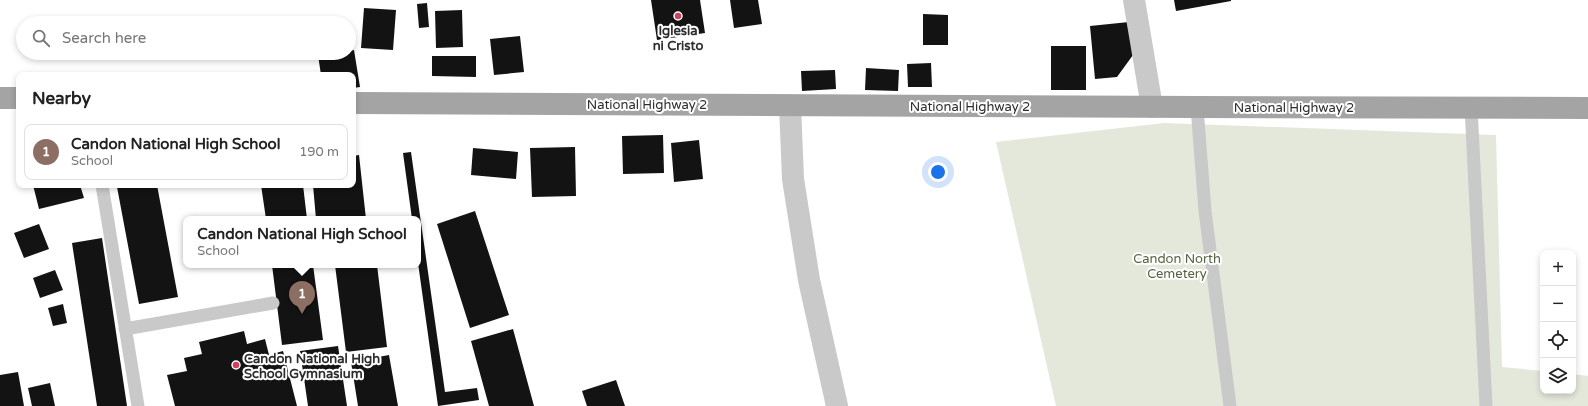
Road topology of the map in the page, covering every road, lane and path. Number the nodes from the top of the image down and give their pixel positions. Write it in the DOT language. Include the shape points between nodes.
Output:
graph roads {
  1 [pos="1134,0"];
  2 [pos="0,98"];
  3 [pos="16,98"];
  4 [pos="356,103"];
  5 [pos="790,105"];
  6 [pos="1152,107"];
  7 [pos="1197,108"];
  8 [pos="1471,108"];
  9 [pos="1588,108"];
  10 [pos="102,188"];
  11 [pos="273,303"];
  12 [pos="126,329"];
  13 [pos="138,406"];
  14 [pos="837,406"];
  15 [pos="1230,406"];
  16 [pos="1486,406"];
  1 -- 6 [label="street"];
  2 -- 3 [label="main road"];
  4 -- 5 [label="main road, National Highway 2"];
  5 -- 6 [label="main road, National Highway 2"];
  5 -- 14 [label="street" via="794,186 811,287"];
  6 -- 7 [label="main road, National Highway 2"];
  7 -- 8 [label="main road, National Highway 2"];
  7 -- 15 [label="lane" via="1205,211"];
  8 -- 9 [label="main road, National Highway 2"];
  8 -- 16 [label="lane"];
  10 -- 12 [label="lane"];
  11 -- 12 [label="lane"];
  12 -- 13 [label="lane"];
}
